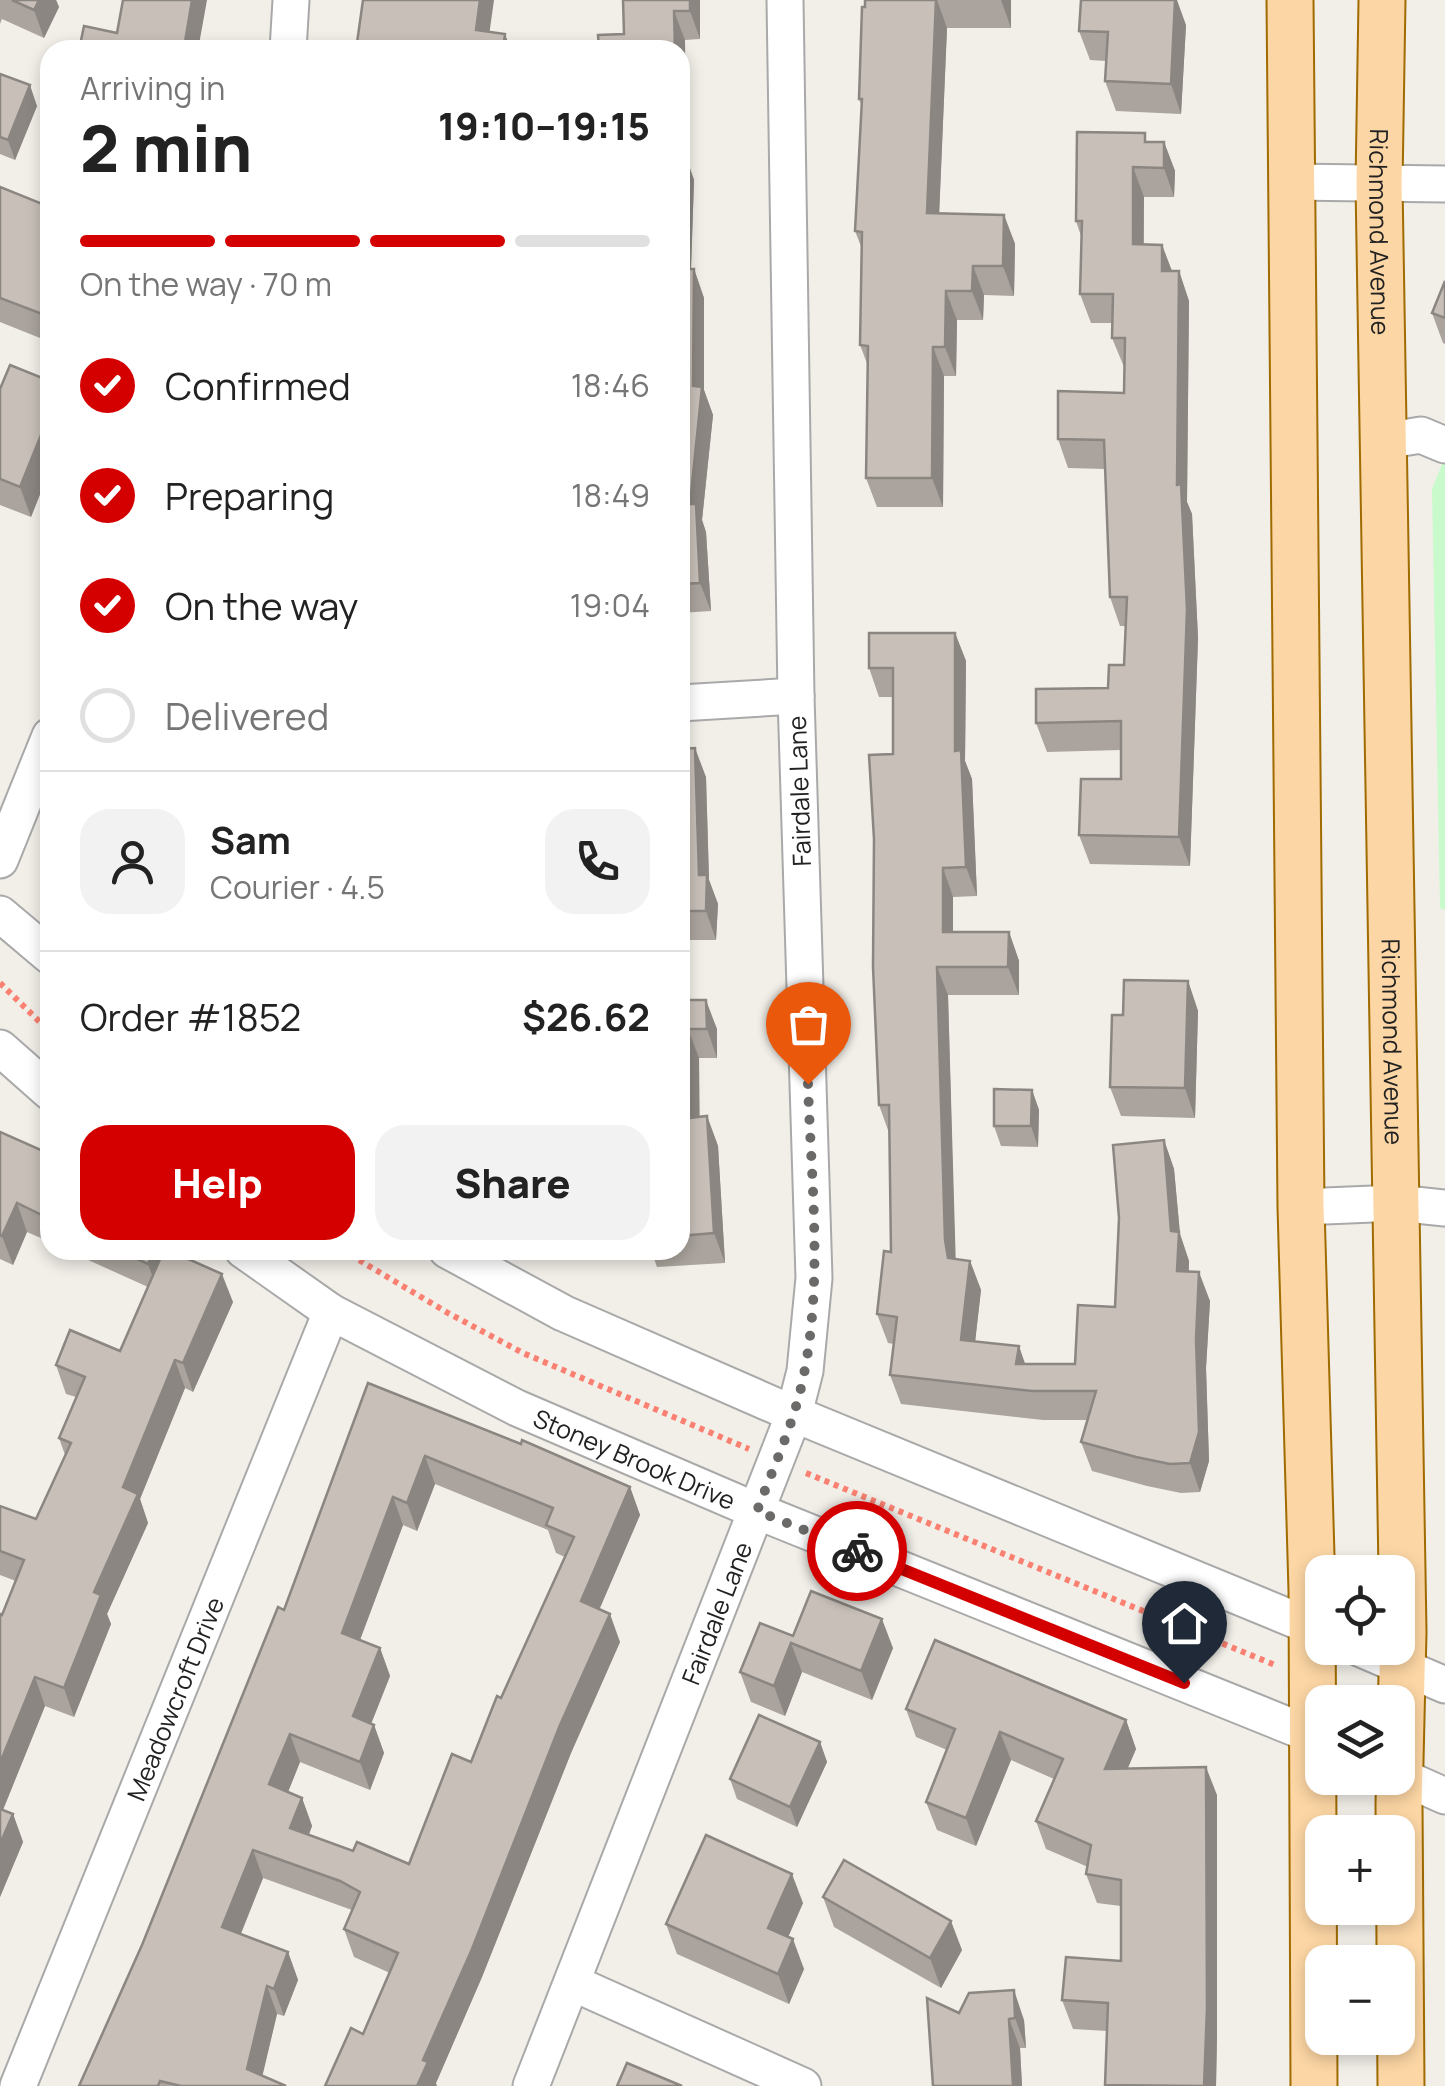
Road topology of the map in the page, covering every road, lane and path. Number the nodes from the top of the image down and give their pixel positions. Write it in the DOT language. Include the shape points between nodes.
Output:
graph roads {
  1 [pos="291,0"];
  2 [pos="785,0"];
  3 [pos="1290,0"];
  4 [pos="1382,0"];
  5 [pos="289,40"];
  6 [pos="1291,182"];
  7 [pos="1379,184"];
  8 [pos="1445,184"];
  9 [pos="1384,442"];
  10 [pos="1445,445"];
  11 [pos="796,696"];
  12 [pos="690,702"];
  13 [pos="40,761"];
  14 [pos="0,860"];
  15 [pos="0,914"];
  16 [pos="40,948"];
  17 [pos="0,983"];
  18 [pos="40,1022"];
  19 [pos="0,1048"];
  20 [pos="40,1083"];
  21 [pos="1397,1203"];
  22 [pos="1301,1207"];
  23 [pos="1445,1208"];
  24 [pos="257,1260"];
  25 [pos="360,1260"];
  26 [pos="465,1260"];
  27 [pos="331,1312"];
  28 [pos="794,1414"];
  29 [pos="738,1445"];
  30 [pos="816,1477"];
  31 [pos="757,1511"];
  32 [pos="1313,1555"];
  33 [pos="1305,1623"];
  34 [pos="1275,1664"];
  35 [pos="1395,1665"];
  36 [pos="1402,1668"];
  37 [pos="1402,1685"];
  38 [pos="1445,1685"];
  39 [pos="1305,1731"];
  40 [pos="1415,1783"];
  41 [pos="1316,1795"];
  42 [pos="1400,1795"];
  43 [pos="1445,1796"];
  44 [pos="573,1982"];
  45 [pos="18,2086"];
  46 [pos="532,2086"];
  47 [pos="803,2086"];
  48 [pos="1314,2086"];
  49 [pos="1401,2086"];
  1 -- 5 [label="street"];
  2 -- 11 [label="street, Fairdale Lane"];
  3 -- 6 [label="main road"];
  4 -- 7 [label="main road, Richmond Avenue"];
  6 -- 7 [label="street"];
  6 -- 22 [label="main road"];
  7 -- 8 [label="street"];
  7 -- 9 [label="main road, Richmond Avenue"];
  9 -- 10 [label="street" via="1421,435"];
  9 -- 21 [label="main road, Richmond Avenue"];
  11 -- 12 [label="street, Fairdale Lane"];
  11 -- 28 [label="street, Fairdale Lane" via="814,1278"];
  13 -- 14 [label="street"];
  15 -- 16 [label="street"];
  17 -- 18 [label="path"];
  19 -- 20 [label="street"];
  21 -- 22 [label="street"];
  21 -- 23 [label="street"];
  21 -- 36 [label="main road, Richmond Avenue"];
  22 -- 32 [label="main road"];
  24 -- 27 [label="street, Stoney Brook Drive"];
  25 -- 29 [label="path" via="523,1353"];
  26 -- 28 [label="street" via="563,1314"];
  27 -- 31 [label="street, Stoney Brook Drive" via="518,1408"];
  27 -- 45 [label="street, Meadowcroft Drive"];
  28 -- 31 [label="street, Fairdale Lane"];
  28 -- 33 [label="street"];
  30 -- 34 [label="path"];
  31 -- 39 [label="street, Stoney Brook Drive"];
  31 -- 44 [label="street, Fairdale Lane"];
  35 -- 36 [label="street"];
  36 -- 37 [label="main road, Richmond Avenue"];
  36 -- 38 [label="street"];
  40 -- 43 [label="street"];
  41 -- 48 [label="main road"];
  42 -- 49 [label="main road, Richmond Avenue"];
  44 -- 46 [label="street, Fairdale Lane"];
  44 -- 47 [label="street"];
}
